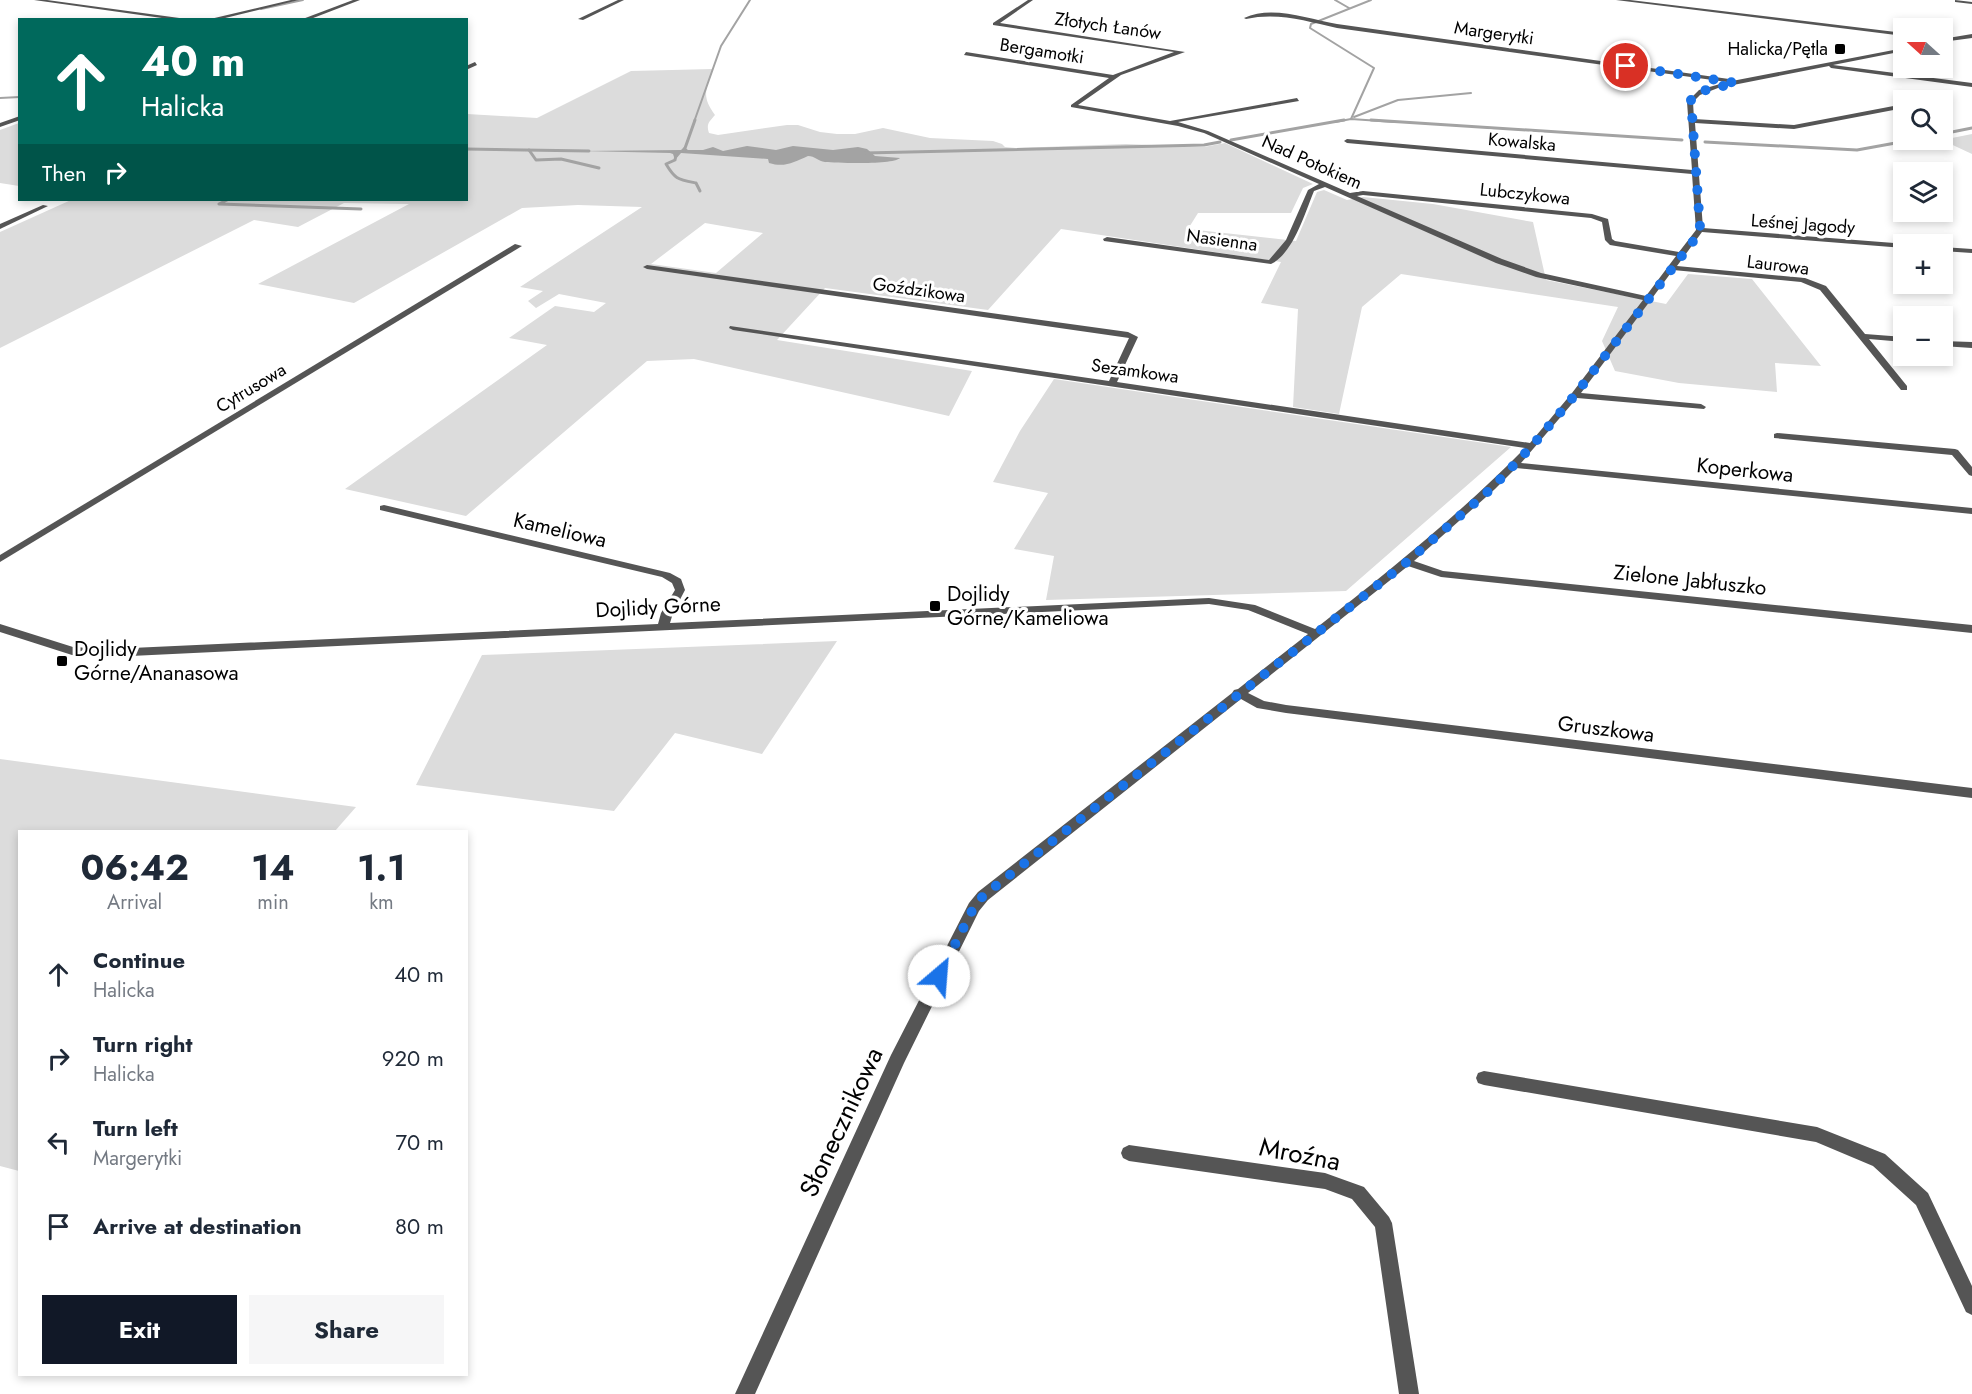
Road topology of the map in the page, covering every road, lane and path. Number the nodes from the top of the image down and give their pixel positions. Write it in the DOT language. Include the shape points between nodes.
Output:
graph roads {
  1 [pos="36,0"];
  2 [pos="297,0"];
  3 [pos="358,0"];
  4 [pos="622,0"];
  5 [pos="1030,0"];
  6 [pos="1618,0"];
  7 [pos="1958,1"];
  8 [pos="1972,3"];
  9 [pos="1247,17"];
  10 [pos="176,18"];
  11 [pos="217,18"];
  12 [pos="308,18"];
  13 [pos="581,19"];
  14 [pos="1893,34"];
  15 [pos="1972,36"];
  16 [pos="1953,39"];
  17 [pos="1893,51"];
  18 [pos="1182,52"];
  19 [pos="966,54"];
  20 [pos="475,64"];
  21 [pos="1827,64"];
  22 [pos="468,67"];
  23 [pos="1113,78"];
  24 [pos="1736,83"];
  25 [pos="1972,85"];
  26 [pos="1297,100"];
  27 [pos="1893,108"];
  28 [pos="18,119"];
  29 [pos="1692,121"];
  30 [pos="1169,123"];
  31 [pos="0,125"];
  32 [pos="1347,141"];
  33 [pos="1695,172"];
  34 [pos="1324,185"];
  35 [pos="1347,195"];
  36 [pos="45,206"];
  37 [pos="0,226"];
  38 [pos="1700,230"];
  39 [pos="1107,239"];
  40 [pos="1893,245"];
  41 [pos="518,246"];
  42 [pos="1953,250"];
  43 [pos="1972,251"];
  44 [pos="1682,255"];
  45 [pos="647,267"];
  46 [pos="1673,268"];
  47 [pos="1650,298"];
  48 [pos="733,328"];
  49 [pos="1860,336"];
  50 [pos="1893,339"];
  51 [pos="1953,344"];
  52 [pos="1972,345"];
  53 [pos="1112,384"];
  54 [pos="1904,388"];
  55 [pos="1575,395"];
  56 [pos="1701,407"];
  57 [pos="1777,436"];
  58 [pos="1532,446"];
  59 [pos="1515,465"];
  60 [pos="1972,473"];
  61 [pos="384,508"];
  62 [pos="1972,511"];
  63 [pos="0,559"];
  64 [pos="1407,562"];
  65 [pos="663,627"];
  66 [pos="1972,629"];
  67 [pos="2,631"];
  68 [pos="1315,633"];
  69 [pos="1238,693"];
  70 [pos="1972,793"];
  71 [pos="1484,1078"];
  72 [pos="1129,1153"];
  73 [pos="1972,1306"];
  74 [pos="745,1394"];
  75 [pos="1409,1394"];
  1 -- 10 [label="street"];
  2 -- 11 [label="street"];
  3 -- 12 [label="street"];
  4 -- 13 [label="street"];
  5 -- 18 [label="street, Złotych Łanów" via="995,24"];
  6 -- 14 [label="street"];
  7 -- 8 [label="street"];
  9 -- 24 [label="street, Margerytki" via="1286,15 1337,26"];
  15 -- 16 [label="street"];
  17 -- 21 [label="street"];
  18 -- 23 [label="street, Nad Potokiem"];
  19 -- 23 [label="street, Bergamotki"];
  20 -- 22 [label="street"];
  21 -- 24 [label="street"];
  21 -- 25 [label="street"];
  23 -- 30 [label="street, Nad Potokiem" via="1073,106"];
  24 -- 29 [label="street" via="1697,93 1690,102"];
  26 -- 30 [label="street"];
  27 -- 29 [label="street" via="1794,127"];
  28 -- 31 [label="street"];
  29 -- 33 [label="street"];
  30 -- 34 [label="street, Nad Potokiem" via="1206,132"];
  32 -- 33 [label="street, Kowalska"];
  33 -- 38 [label="street"];
  34 -- 35 [label="street, Nad Potokiem"];
  34 -- 39 [label="street, Nasienna" via="1311,190 1278,258 1271,262"];
  35 -- 44 [label="street, Lubczykowa" via="1363,193 1592,216 1605,221 1613,243"];
  35 -- 47 [label="street, Nad Potokiem" via="1539,275"];
  36 -- 37 [label="street"];
  38 -- 40 [label="street, Leśnej Jagody"];
  38 -- 44 [label="street, Słonecznikowa"];
  41 -- 63 [label="street, Cytrusowa"];
  42 -- 43 [label="street"];
  44 -- 46 [label="street, Słonecznikowa"];
  45 -- 53 [label="street, Goździkowa" via="1128,334 1134,337"];
  46 -- 47 [label="street, Słonecznikowa"];
  46 -- 49 [label="street, Laurowa" via="1813,283 1823,288"];
  47 -- 55 [label="street, Słonecznikowa"];
  48 -- 53 [label="street, Sezamkowa"];
  49 -- 50 [label="street"];
  49 -- 54 [label="street, Laurowa"];
  51 -- 52 [label="street"];
  53 -- 58 [label="street, Sezamkowa"];
  55 -- 56 [label="street"];
  55 -- 58 [label="street, Słonecznikowa"];
  57 -- 60 [label="street, Koperkowa" via="1954,452"];
  58 -- 59 [label="street, Słonecznikowa"];
  59 -- 62 [label="street, Koperkowa"];
  59 -- 64 [label="street, Słonecznikowa"];
  61 -- 65 [label="street, Kameliowa" via="666,575 676,581 680,590"];
  64 -- 66 [label="street, Zielone Jabłuszko" via="1441,574"];
  64 -- 68 [label="street, Słonecznikowa"];
  65 -- 67 [label="street, Dojlidy Górne" via="110,653 72,651"];
  65 -- 68 [label="street, Dojlidy Górne" via="1209,601 1257,608"];
  68 -- 69 [label="street, Słonecznikowa"];
  69 -- 70 [label="street, Gruszkowa" via="1262,705 1286,709"];
  69 -- 74 [label="street, Słonecznikowa" via="1000,881 974,907 925,1003"];
  71 -- 73 [label="street" via="1817,1135 1880,1160 1922,1199"];
  72 -- 75 [label="street, Mroźna" via="1325,1181 1358,1193 1383,1223"];
}
